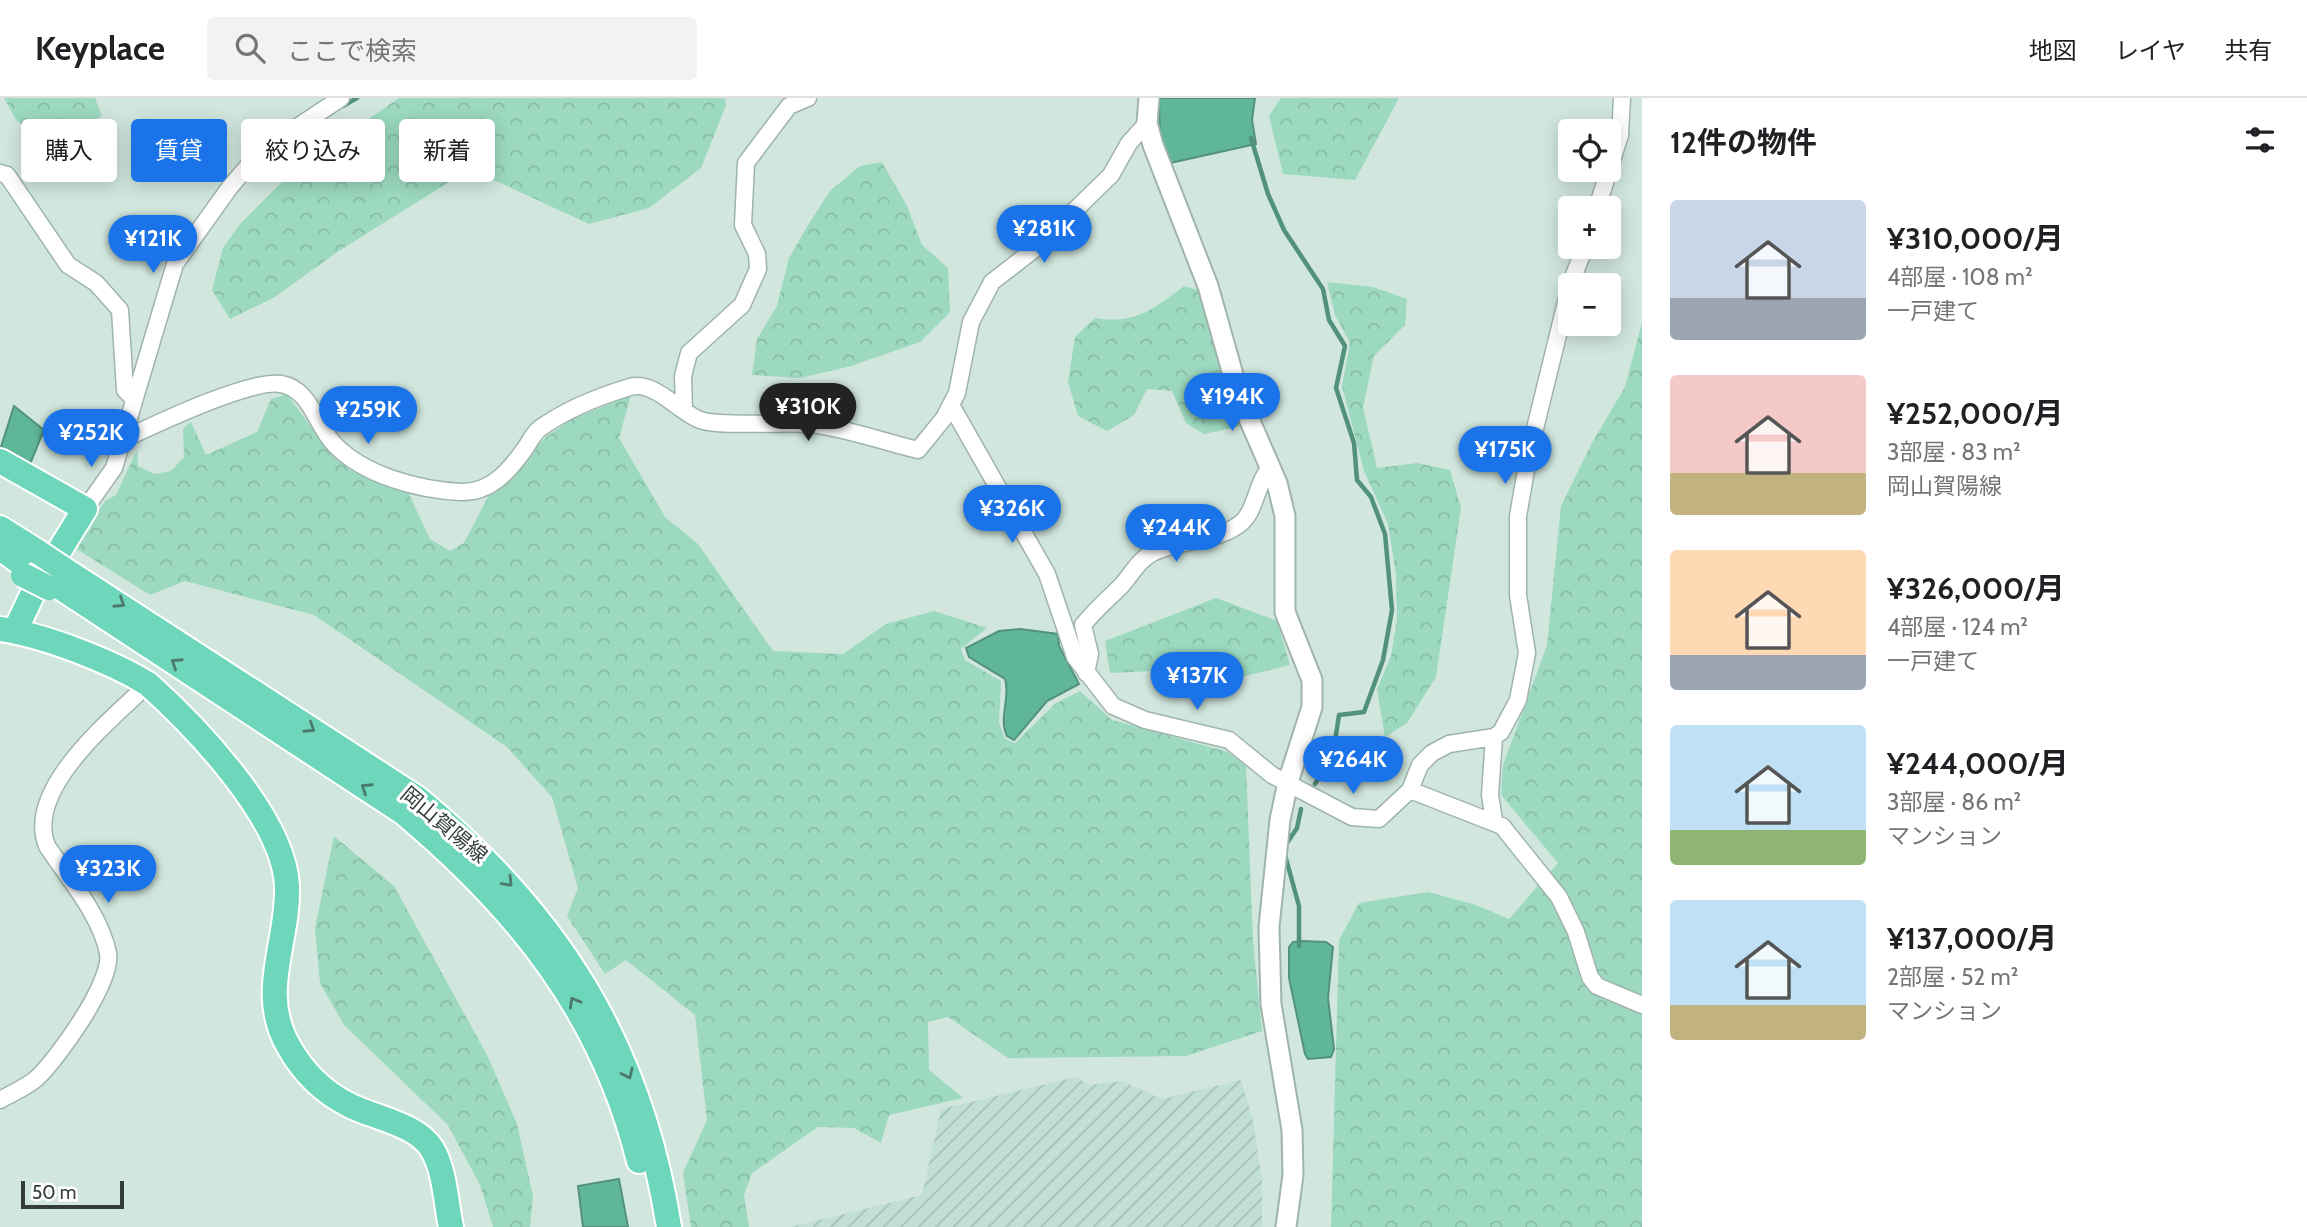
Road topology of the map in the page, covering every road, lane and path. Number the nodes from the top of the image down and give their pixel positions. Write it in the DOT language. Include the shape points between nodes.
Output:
graph roads {
  1 [pos="341,98"];
  2 [pos="808,98"];
  3 [pos="1149,98"];
  4 [pos="1622,98"];
  5 [pos="1147,123"];
  6 [pos="0,173"];
  7 [pos="1601,196"];
  8 [pos="1558,335"];
  9 [pos="134,399"];
  10 [pos="951,405"];
  11 [pos="684,410"];
  12 [pos="122,440"];
  13 [pos="0,461"];
  14 [pos="1271,467"];
  15 [pos="85,509"];
  16 [pos="0,528"];
  17 [pos="0,548"];
  18 [pos="0,560"];
  19 [pos="30,565"];
  20 [pos="54,579"];
  21 [pos="7,630"];
  22 [pos="1086,673"];
  23 [pos="148,684"];
  24 [pos="1494,737"];
  25 [pos="1288,782"];
  26 [pos="1410,790"];
  27 [pos="1493,820"];
  28 [pos="1642,1005"];
  29 [pos="0,1100"];
  30 [pos="451,1227"];
  31 [pos="653,1227"];
  32 [pos="669,1227"];
  33 [pos="1286,1227"];
  1 -- 9 [label="street" via="261,151 198,229 175,264"];
  2 -- 11 [label="street" via="789,106 746,163 743,225 757,254 758,269 742,305 689,353 683,376"];
  3 -- 5 [label="street"];
  4 -- 7 [label="street" via="1620,135"];
  5 -- 10 [label="street" via="1111,175 1036,248 992,282 971,322"];
  5 -- 14 [label="street" via="1208,286 1239,396"];
  6 -- 9 [label="street" via="7,175 68,265 96,283 120,310 125,390"];
  8 -- 24 [label="street" via="1518,516 1516,560 1527,653 1525,672 1518,700"];
  9 -- 12 [label="street"];
  10 -- 11 [label="street" via="918,450 813,425 701,421"];
  10 -- 22 [label="street" via="1047,573 1075,657"];
  11 -- 12 [label="street" via="634,385 561,414 536,431 508,471 477,492 423,488 361,464 334,445 302,394 279,384 234,395"];
  12 -- 15 [label="street" via="114,468"];
  13 -- 15 [label="main road"];
  14 -- 22 [label="street" via="1262,475 1250,510 1238,526 1154,552 1099,604 1083,625 1090,654"];
  14 -- 25 [label="street" via="1285,516 1285,612 1312,680 1312,707"];
  15 -- 21 [label="main road"];
  16 -- 19 [label="main road, 岡山賀陽線"];
  17 -- 19 [label="main road, 岡山賀陽線"];
  18 -- 19 [label="main road, 岡山賀陽線"];
  19 -- 20 [label="main road, 岡山賀陽線"];
  31 -- 20 [label="main road, 岡山賀陽線, one-way" via="636,1150 590,1032 542,953 502,903 404,813"];
  20 -- 32 [label="main road, 岡山賀陽線, one-way" via="417,798 516,890 582,979 628,1074 652,1147"];
  21 -- 23 [label="main road" via="133,674"];
  22 -- 25 [label="street" via="1113,706 1145,720 1229,740 1272,775"];
  23 -- 29 [label="street" via="80,750 60,778 44,816 42,834 47,846 104,940 109,957 103,979 86,1012 36,1079"];
  23 -- 30 [label="main road" via="237,779 263,813 280,854 287,883 286,908 273,979 275,1013 286,1043 302,1069 323,1089 422,1137 438,1164"];
  24 -- 26 [label="street" via="1449,744 1432,752 1420,765"];
  24 -- 27 [label="street"];
  25 -- 26 [label="street" via="1363,819 1379,819"];
  25 -- 33 [label="street" via="1272,884 1269,953 1271,1004 1292,1130 1293,1175"];
  26 -- 27 [label="street"];
  27 -- 28 [label="street" via="1559,897 1597,986"];
}
